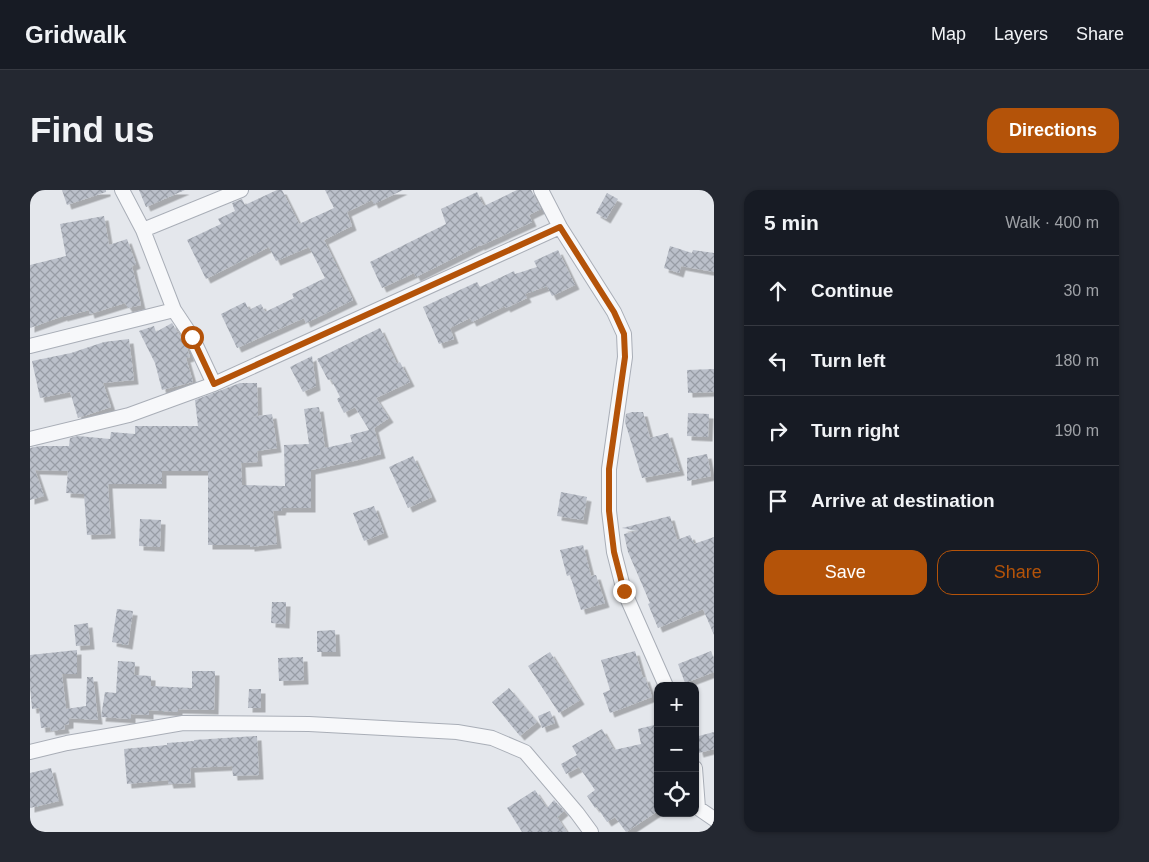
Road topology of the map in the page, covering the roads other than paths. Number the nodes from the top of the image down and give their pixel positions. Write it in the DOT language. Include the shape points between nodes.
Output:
graph roads {
  1 [pos="122,190"];
  2 [pos="241,190"];
  3 [pos="542,190"];
  4 [pos="560,227"];
  5 [pos="143,230"];
  6 [pos="174,310"];
  7 [pos="30,346"];
  8 [pos="214,384"];
  9 [pos="30,439"];
  10 [pos="664,682"];
  11 [pos="30,752"];
  12 [pos="695,772"];
  13 [pos="714,818"];
  14 [pos="591,832"];
  1 -- 5 [label="street"];
  2 -- 5 [label="street"];
  3 -- 4 [label="street"];
  4 -- 8 [label="street"];
  4 -- 10 [label="street" via="614,312 624,334 625,357 609,469 609,511 614,552 624,591"];
  5 -- 6 [label="street"];
  6 -- 7 [label="street"];
  6 -- 8 [label="street" via="192,337"];
  8 -- 9 [label="street" via="130,415"];
  11 -- 14 [label="street" via="183,723 309,724 457,732 492,738 526,752"];
  12 -- 13 [label="street" via="698,808"];
}
